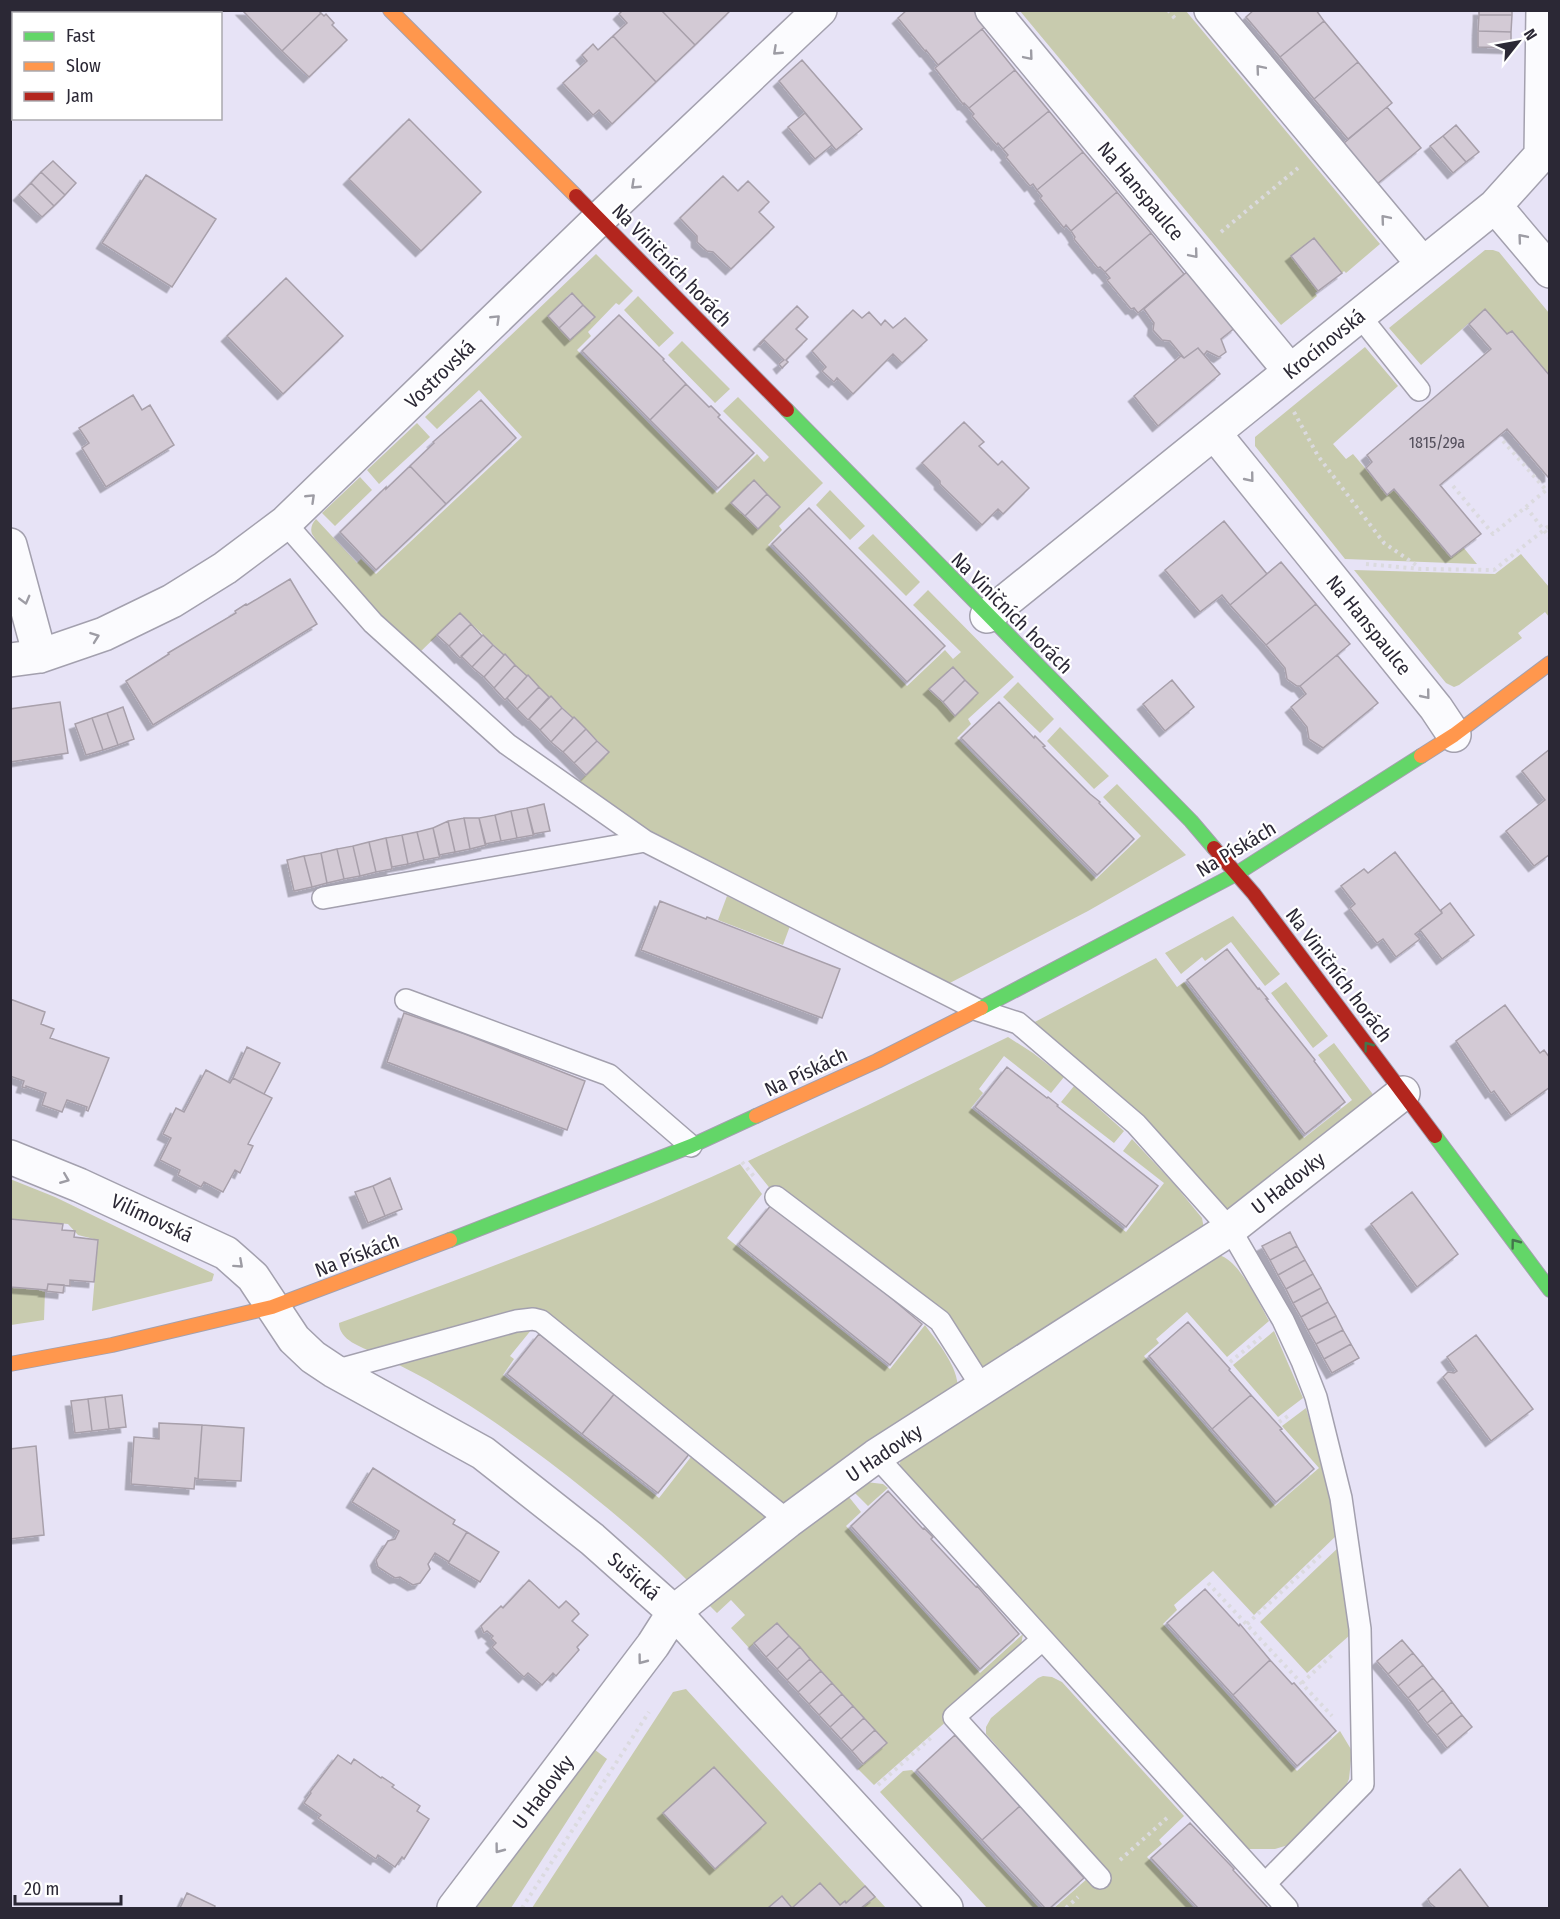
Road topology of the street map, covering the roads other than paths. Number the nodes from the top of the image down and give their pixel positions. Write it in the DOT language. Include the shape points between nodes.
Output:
graph roads {
  1 [pos="820,10"];
  2 [pos="992,10"];
  3 [pos="1211,10"];
  4 [pos="1543,10"];
  5 [pos="403,15"];
  6 [pos="1495,206"];
  7 [pos="599,219"];
  8 [pos="1423,264"];
  9 [pos="1550,271"];
  10 [pos="1359,315"];
  11 [pos="1290,371"];
  12 [pos="1419,390"];
  13 [pos="1214,433"];
  14 [pos="285,523"];
  15 [pos="10,545"];
  16 [pos="987,616"];
  17 [pos="25,658"];
  18 [pos="1550,663"];
  19 [pos="1454,735"];
  20 [pos="645,841"];
  21 [pos="1236,874"];
  22 [pos="323,898"];
  23 [pos="406,1000"];
  24 [pos="978,1010"];
  25 [pos="1403,1093"];
  26 [pos="692,1146"];
  27 [pos="10,1157"];
  28 [pos="776,1197"];
  29 [pos="1230,1229"];
  30 [pos="1550,1290"];
  31 [pos="272,1307"];
  32 [pos="10,1364"];
  33 [pos="334,1371"];
  34 [pos="982,1387"];
  35 [pos="876,1456"];
  36 [pos="788,1521"];
  37 [pos="674,1612"];
  38 [pos="1042,1640"];
  39 [pos="1100,1878"];
  40 [pos="1265,1884"];
  41 [pos="454,1908"];
  42 [pos="946,1908"];
  43 [pos="1287,1908"];
  1 -- 7 [label="street, Vostrovská, one-way"];
  2 -- 11 [label="street, Na Hanspaulce, one-way"];
  8 -- 3 [label="street, one-way"];
  4 -- 6 [label="street, Krocínovská" via="1541,155"];
  5 -- 7 [label="street, Na Viničních horách"];
  6 -- 8 [label="street, Krocínovská"];
  9 -- 6 [label="street, one-way"];
  14 -- 7 [label="street, Vostrovská, one-way"];
  7 -- 16 [label="street, Na Viničních horách"];
  8 -- 10 [label="street, Krocínovská"];
  10 -- 11 [label="street, Krocínovská"];
  10 -- 12 [label="lane"];
  11 -- 13 [label="street, Krocínovská"];
  13 -- 16 [label="street, Krocínovská"];
  13 -- 19 [label="street, Na Hanspaulce, one-way"];
  17 -- 14 [label="street, Vostrovská, one-way" via="104,634 172,601"];
  14 -- 20 [label="lane" via="373,623 507,744"];
  15 -- 17 [label="street, one-way"];
  16 -- 21 [label="street, Na Viničních horách" via="1191,821"];
  18 -- 19 [label="street, Na Pískách"];
  19 -- 21 [label="street, Na Pískách"];
  20 -- 22 [label="lane"];
  20 -- 24 [label="lane"];
  21 -- 24 [label="street, Na Pískách"];
  25 -- 21 [label="street, Na Viničních horách, one-way"];
  23 -- 26 [label="lane" via="609,1075"];
  24 -- 26 [label="street, Na Pískách"];
  24 -- 29 [label="lane" via="1017,1023 1136,1124"];
  25 -- 29 [label="street, U Hadovky"];
  30 -- 25 [label="street, Na Viničních horách, one-way"];
  26 -- 31 [label="street, Na Pískách"];
  27 -- 31 [label="street, Vilímovská, one-way" via="226,1253 253,1277"];
  28 -- 34 [label="lane" via="940,1321"];
  29 -- 34 [label="street, U Hadovky"];
  29 -- 40 [label="lane" via="1283,1320 1316,1397 1341,1498 1360,1629 1363,1784"];
  31 -- 32 [label="street, Na Pískách" via="112,1345"];
  31 -- 33 [label="street, Sušická" via="294,1339"];
  33 -- 36 [label="lane" via="532,1318 541,1321"];
  33 -- 37 [label="street, Sušická" via="483,1453 592,1539"];
  34 -- 35 [label="street, U Hadovky"];
  35 -- 36 [label="street, U Hadovky"];
  35 -- 38 [label="lane"];
  36 -- 37 [label="street, U Hadovky"];
  37 -- 41 [label="street, U Hadovky, one-way"];
  37 -- 42 [label="street, Sušická"];
  38 -- 39 [label="lane" via="954,1717"];
  38 -- 40 [label="lane"];
  40 -- 43 [label="lane"];
}
